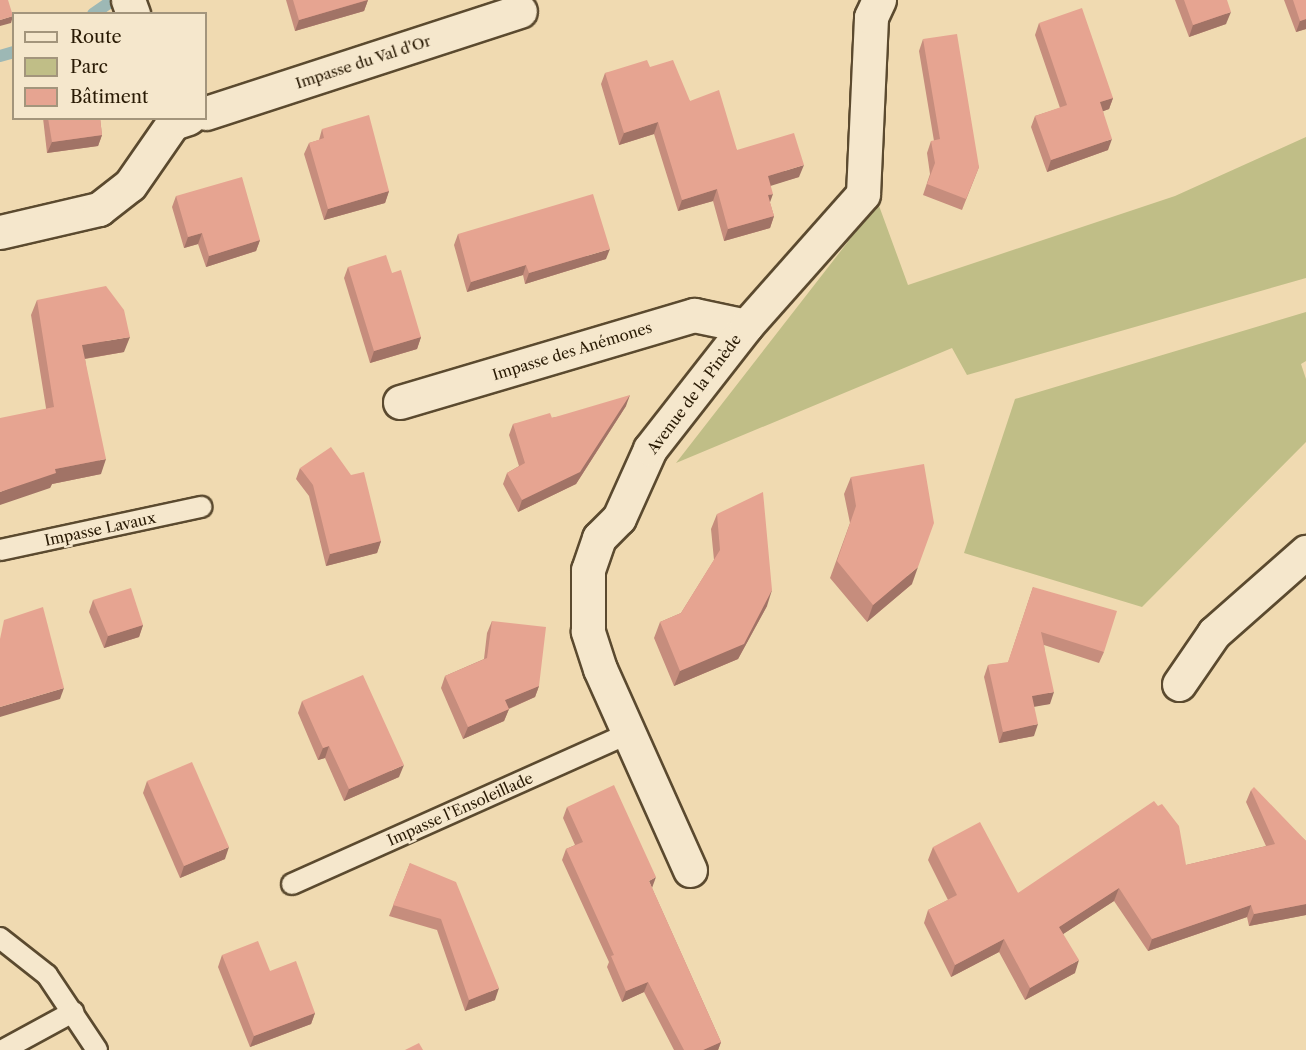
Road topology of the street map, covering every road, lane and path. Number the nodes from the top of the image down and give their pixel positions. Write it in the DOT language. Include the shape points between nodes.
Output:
graph roads {
  1 [pos="879,0"];
  2 [pos="520,11"];
  3 [pos="207,113"];
  4 [pos="177,120"];
  5 [pos="0,232"];
  6 [pos="746,326"];
  7 [pos="400,402"];
  8 [pos="201,507"];
  9 [pos="0,550"];
  10 [pos="1306,552"];
  11 [pos="1179,684"];
  12 [pos="628,734"];
  13 [pos="690,870"];
  14 [pos="292,884"];
  15 [pos="0,938"];
  16 [pos="73,1012"];
  17 [pos="3,1050"];
  18 [pos="97,1050"];
  1 -- 6 [label="street, Avenue de la Pinède" via="872,17 863,194"];
  2 -- 3 [label="street, Impasse du Val d'Or"];
  4 -- 5 [label="street" via="130,185 99,209"];
  6 -- 7 [label="street, Impasse des Anémones" via="694,315"];
  6 -- 12 [label="street, Avenue de la Pinède" via="650,448 619,519 599,538 588,570 588,631"];
  8 -- 9 [label="lane, Impasse Lavaux"];
  10 -- 11 [label="street" via="1214,633"];
  12 -- 13 [label="street, Avenue de la Pinède"];
  12 -- 14 [label="lane, Impasse l’Ensoleillade"];
  15 -- 16 [label="lane" via="47,975"];
  16 -- 17 [label="lane"];
  16 -- 18 [label="lane"];
}
